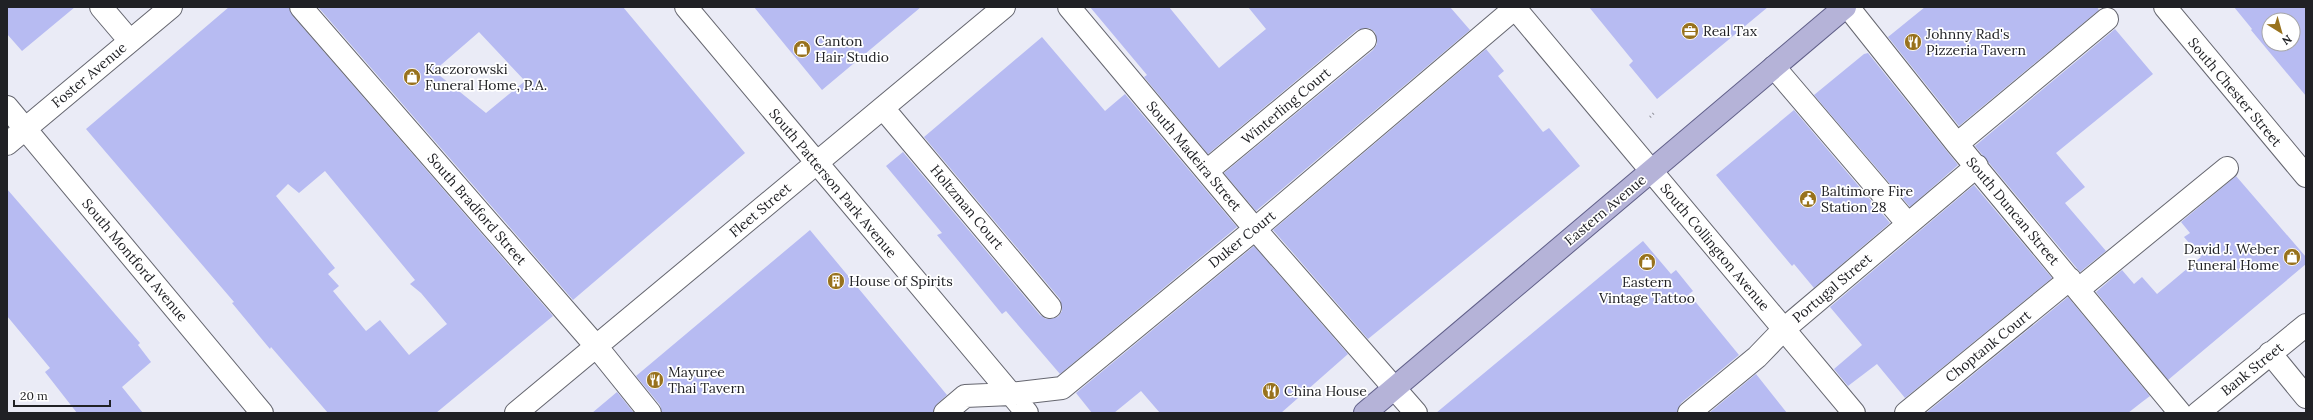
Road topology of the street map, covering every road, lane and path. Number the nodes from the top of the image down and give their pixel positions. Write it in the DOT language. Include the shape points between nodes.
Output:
graph roads {
  1 [pos="101,7"];
  2 [pos="171,7"];
  3 [pos="301,7"];
  4 [pos="686,7"];
  5 [pos="1004,7"];
  6 [pos="1069,7"];
  7 [pos="1845,7"];
  8 [pos="2165,7"];
  9 [pos="1514,8"];
  10 [pos="2107,19"];
  11 [pos="1365,40"];
  12 [pos="130,41"];
  13 [pos="1774,67"];
  14 [pos="7,107"];
  15 [pos="883,108"];
  16 [pos="1654,113"];
  17 [pos="1650,117"];
  18 [pos="25,129"];
  19 [pos="7,144"];
  20 [pos="1957,144"];
  21 [pos="816,164"];
  22 [pos="1977,166"];
  23 [pos="2227,168"];
  24 [pos="1207,171"];
  25 [pos="1651,171"];
  26 [pos="2306,176"];
  27 [pos="1908,224"];
  28 [pos="1255,229"];
  29 [pos="2074,284"];
  30 [pos="1050,307"];
  31 [pos="2306,325"];
  32 [pos="1784,329"];
  33 [pos="596,346"];
  34 [pos="2270,353"];
  35 [pos="1394,388"];
  36 [pos="1011,394"];
  37 [pos="2306,397"];
  38 [pos="262,413"];
  39 [pos="516,413"];
  40 [pos="650,413"];
  41 [pos="945,413"];
  42 [pos="1027,413"];
  43 [pos="1365,413"];
  44 [pos="1416,413"];
  45 [pos="1689,413"];
  46 [pos="1854,413"];
  47 [pos="1906,413"];
  48 [pos="2180,413"];
  49 [pos="2198,413"];
  1 -- 12 [label="street"];
  2 -- 12 [label="street, Foster Avenue"];
  3 -- 33 [label="street, South Bradford Street"];
  4 -- 21 [label="street, South Patterson Park Avenue"];
  5 -- 15 [label="street, Fleet Street"];
  6 -- 24 [label="street, South Madeira Street"];
  7 -- 13 [label="main road, Eastern Avenue"];
  7 -- 20 [label="street, South Duncan Street"];
  8 -- 26 [label="street, South Chester Street"];
  9 -- 25 [label="street, South Collington Avenue"];
  9 -- 28 [label="street, Duker Court"];
  10 -- 20 [label="street"];
  11 -- 24 [label="street, Winterling Court"];
  12 -- 18 [label="street, Foster Avenue"];
  13 -- 25 [label="main road, Eastern Avenue"];
  13 -- 27 [label="street"];
  14 -- 18 [label="street, South Montford Avenue"];
  15 -- 21 [label="street, Fleet Street"];
  15 -- 30 [label="street, Holtzman Court"];
  16 -- 17 [label="path"];
  18 -- 19 [label="street, Foster Avenue"];
  18 -- 38 [label="street, South Montford Avenue"];
  20 -- 22 [label="street, South Duncan Street"];
  21 -- 33 [label="street, Fleet Street"];
  21 -- 36 [label="street, South Patterson Park Avenue"];
  22 -- 27 [label="street, Portugal Street"];
  22 -- 29 [label="street, South Duncan Street"];
  23 -- 29 [label="street, Choptank Court"];
  24 -- 28 [label="street, South Madeira Street"];
  25 -- 32 [label="street, South Collington Avenue"];
  25 -- 35 [label="main road, Eastern Avenue"];
  27 -- 32 [label="street, Portugal Street"];
  28 -- 35 [label="street, South Madeira Street"];
  28 -- 36 [label="street, Duker Court" via="1062,388"];
  29 -- 47 [label="street, Choptank Court"];
  29 -- 48 [label="street, South Duncan Street"];
  31 -- 34 [label="street, Bank Street"];
  32 -- 45 [label="street, Portugal Street" via="1757,357"];
  32 -- 46 [label="street, South Collington Avenue"];
  33 -- 39 [label="street, Fleet Street"];
  33 -- 40 [label="street, South Bradford Street"];
  34 -- 37 [label="street"];
  34 -- 49 [label="street, Bank Street"];
  35 -- 43 [label="main road, Eastern Avenue"];
  35 -- 44 [label="street, South Madeira Street"];
  36 -- 41 [label="street, Duker Court" via="966,396"];
  36 -- 42 [label="street, South Patterson Park Avenue"];
}
